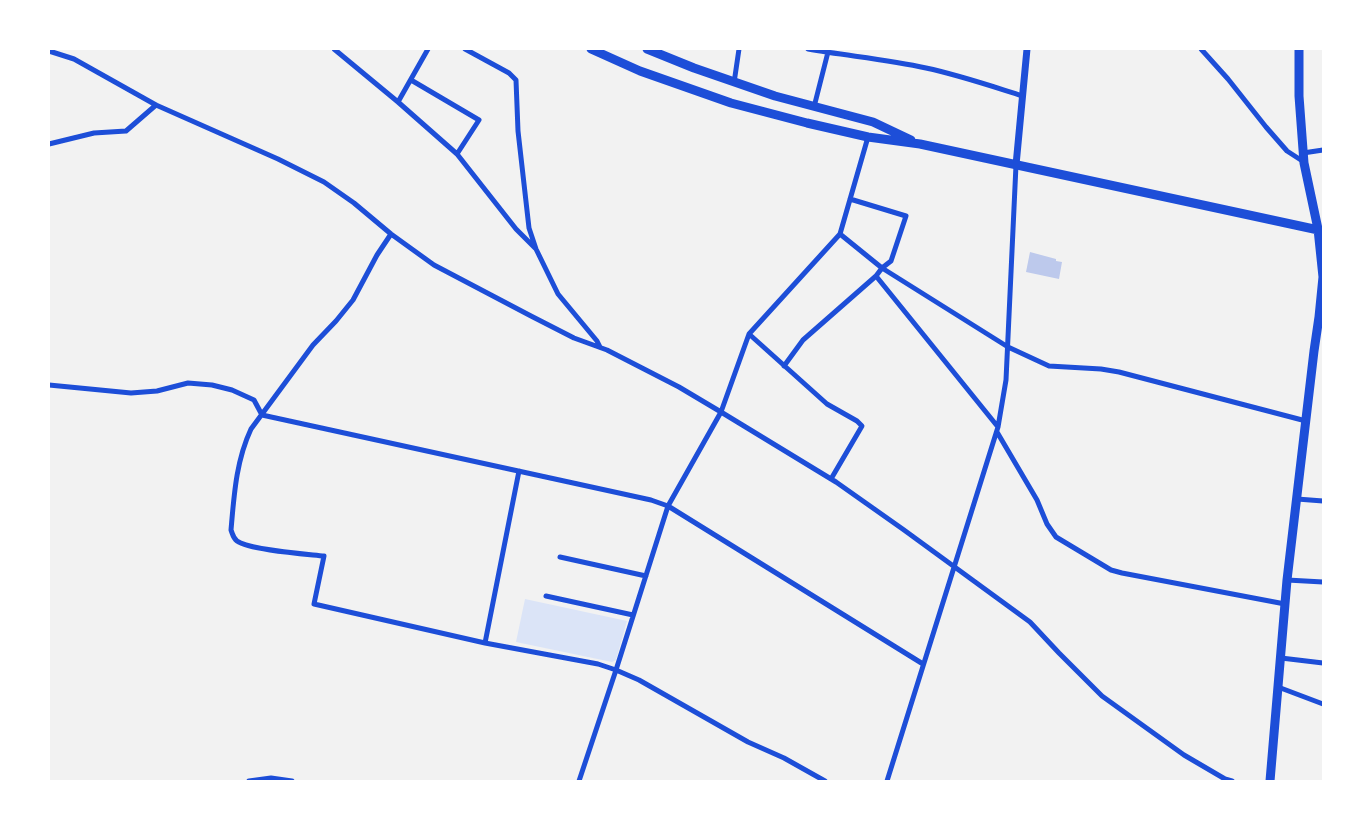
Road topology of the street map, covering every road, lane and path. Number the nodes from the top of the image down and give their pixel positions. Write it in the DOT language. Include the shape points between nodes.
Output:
graph roads {
  1 [pos="334,49"];
  2 [pos="428,49"];
  3 [pos="465,49"];
  4 [pos="592,49"];
  5 [pos="647,49"];
  6 [pos="740,49"];
  7 [pos="808,49"];
  8 [pos="1027,49"];
  9 [pos="1201,49"];
  10 [pos="1299,49"];
  11 [pos="49,51"];
  12 [pos="847,51"];
  13 [pos="828,52"];
  14 [pos="411,80"];
  15 [pos="734,82"];
  16 [pos="1023,96"];
  17 [pos="398,102"];
  18 [pos="156,105"];
  19 [pos="814,107"];
  20 [pos="868,137"];
  21 [pos="49,144"];
  22 [pos="920,144"];
  23 [pos="1323,150"];
  24 [pos="1304,153"];
  25 [pos="457,154"];
  26 [pos="1304,163"];
  27 [pos="1016,165"];
  28 [pos="850,199"];
  29 [pos="1320,230"];
  30 [pos="391,234"];
  31 [pos="840,234"];
  32 [pos="536,249"];
  33 [pos="882,268"];
  34 [pos="876,276"];
  35 [pos="749,334"];
  36 [pos="600,347"];
  37 [pos="1008,347"];
  38 [pos="784,366"];
  39 [pos="49,385"];
  40 [pos="721,412"];
  41 [pos="262,415"];
  42 [pos="1306,421"];
  43 [pos="998,429"];
  44 [pos="519,471"];
  45 [pos="831,480"];
  46 [pos="1297,500"];
  47 [pos="1323,501"];
  48 [pos="668,506"];
  49 [pos="560,556"];
  50 [pos="954,567"];
  51 [pos="646,576"];
  52 [pos="1287,580"];
  53 [pos="1323,582"];
  54 [pos="546,596"];
  55 [pos="1285,604"];
  56 [pos="633,615"];
  57 [pos="485,643"];
  58 [pos="1281,658"];
  59 [pos="1323,663"];
  60 [pos="923,664"];
  61 [pos="616,670"];
  62 [pos="1278,687"];
  63 [pos="1323,704"];
  64 [pos="249,781"];
  65 [pos="292,781"];
  66 [pos="579,781"];
  67 [pos="825,781"];
  68 [pos="887,781"];
  69 [pos="1232,781"];
  70 [pos="1270,781"];
  1 -- 17 [label="street"];
  2 -- 14 [label="street"];
  3 -- 32 [label="street" via="516,80 529,228"];
  4 -- 20 [label="main road" via="640,71 731,103"];
  5 -- 15 [label="main road"];
  6 -- 15 [label="street"];
  7 -- 13 [label="street"];
  8 -- 16 [label="street"];
  9 -- 26 [label="street" via="1287,151"];
  10 -- 24 [label="main road"];
  11 -- 18 [label="street" via="74,59"];
  12 -- 13 [label="street"];
  12 -- 16 [label="street" via="943,72"];
  13 -- 19 [label="street"];
  14 -- 17 [label="street"];
  14 -- 25 [label="street" via="479,120"];
  15 -- 19 [label="main road"];
  16 -- 27 [label="street"];
  17 -- 25 [label="street"];
  18 -- 21 [label="street" via="126,131"];
  18 -- 30 [label="street" via="324,182"];
  19 -- 22 [label="main road" via="873,122"];
  20 -- 22 [label="main road"];
  20 -- 28 [label="street"];
  22 -- 27 [label="main road"];
  23 -- 24 [label="street"];
  24 -- 26 [label="main road"];
  25 -- 32 [label="street" via="516,229"];
  26 -- 29 [label="main road"];
  27 -- 29 [label="main road"];
  27 -- 37 [label="street"];
  28 -- 31 [label="street"];
  28 -- 33 [label="street" via="906,216 891,261"];
  29 -- 42 [label="main road" via="1323,278"];
  30 -- 36 [label="street" via="434,265 574,338"];
  30 -- 41 [label="street" via="353,300 313,345"];
  31 -- 33 [label="street"];
  31 -- 35 [label="street"];
  32 -- 36 [label="street" via="558,294"];
  33 -- 34 [label="street"];
  33 -- 37 [label="street"];
  34 -- 38 [label="street" via="803,340"];
  34 -- 43 [label="street"];
  35 -- 38 [label="street"];
  35 -- 40 [label="street"];
  36 -- 40 [label="street"];
  37 -- 42 [label="street" via="1049,366 1119,372"];
  37 -- 43 [label="street"];
  38 -- 45 [label="street" via="827,404 862,426"];
  39 -- 41 [label="street" via="131,392 188,383 212,385 254,400"];
  40 -- 45 [label="street"];
  40 -- 48 [label="street"];
  41 -- 44 [label="street"];
  41 -- 57 [label="street" via="245,443 235,490 233,536 251,546 324,556 314,604"];
  42 -- 46 [label="main road"];
  43 -- 50 [label="street"];
  43 -- 55 [label="street" via="1050,529 1056,537 1087,556 1122,573"];
  44 -- 48 [label="street"];
  44 -- 57 [label="street"];
  45 -- 50 [label="street"];
  46 -- 47 [label="street"];
  46 -- 52 [label="main road"];
  48 -- 51 [label="street"];
  48 -- 60 [label="street"];
  49 -- 51 [label="street"];
  50 -- 60 [label="street"];
  50 -- 69 [label="street" via="1030,622 1102,696 1184,755"];
  51 -- 56 [label="street"];
  52 -- 53 [label="street"];
  52 -- 55 [label="main road"];
  54 -- 56 [label="street"];
  55 -- 58 [label="main road"];
  56 -- 61 [label="street"];
  57 -- 61 [label="street"];
  58 -- 59 [label="street"];
  58 -- 62 [label="main road"];
  60 -- 68 [label="street"];
  61 -- 66 [label="street"];
  61 -- 67 [label="street"];
  62 -- 63 [label="street"];
  62 -- 70 [label="main road"];
  64 -- 65 [label="street" via="271,778"];
}
